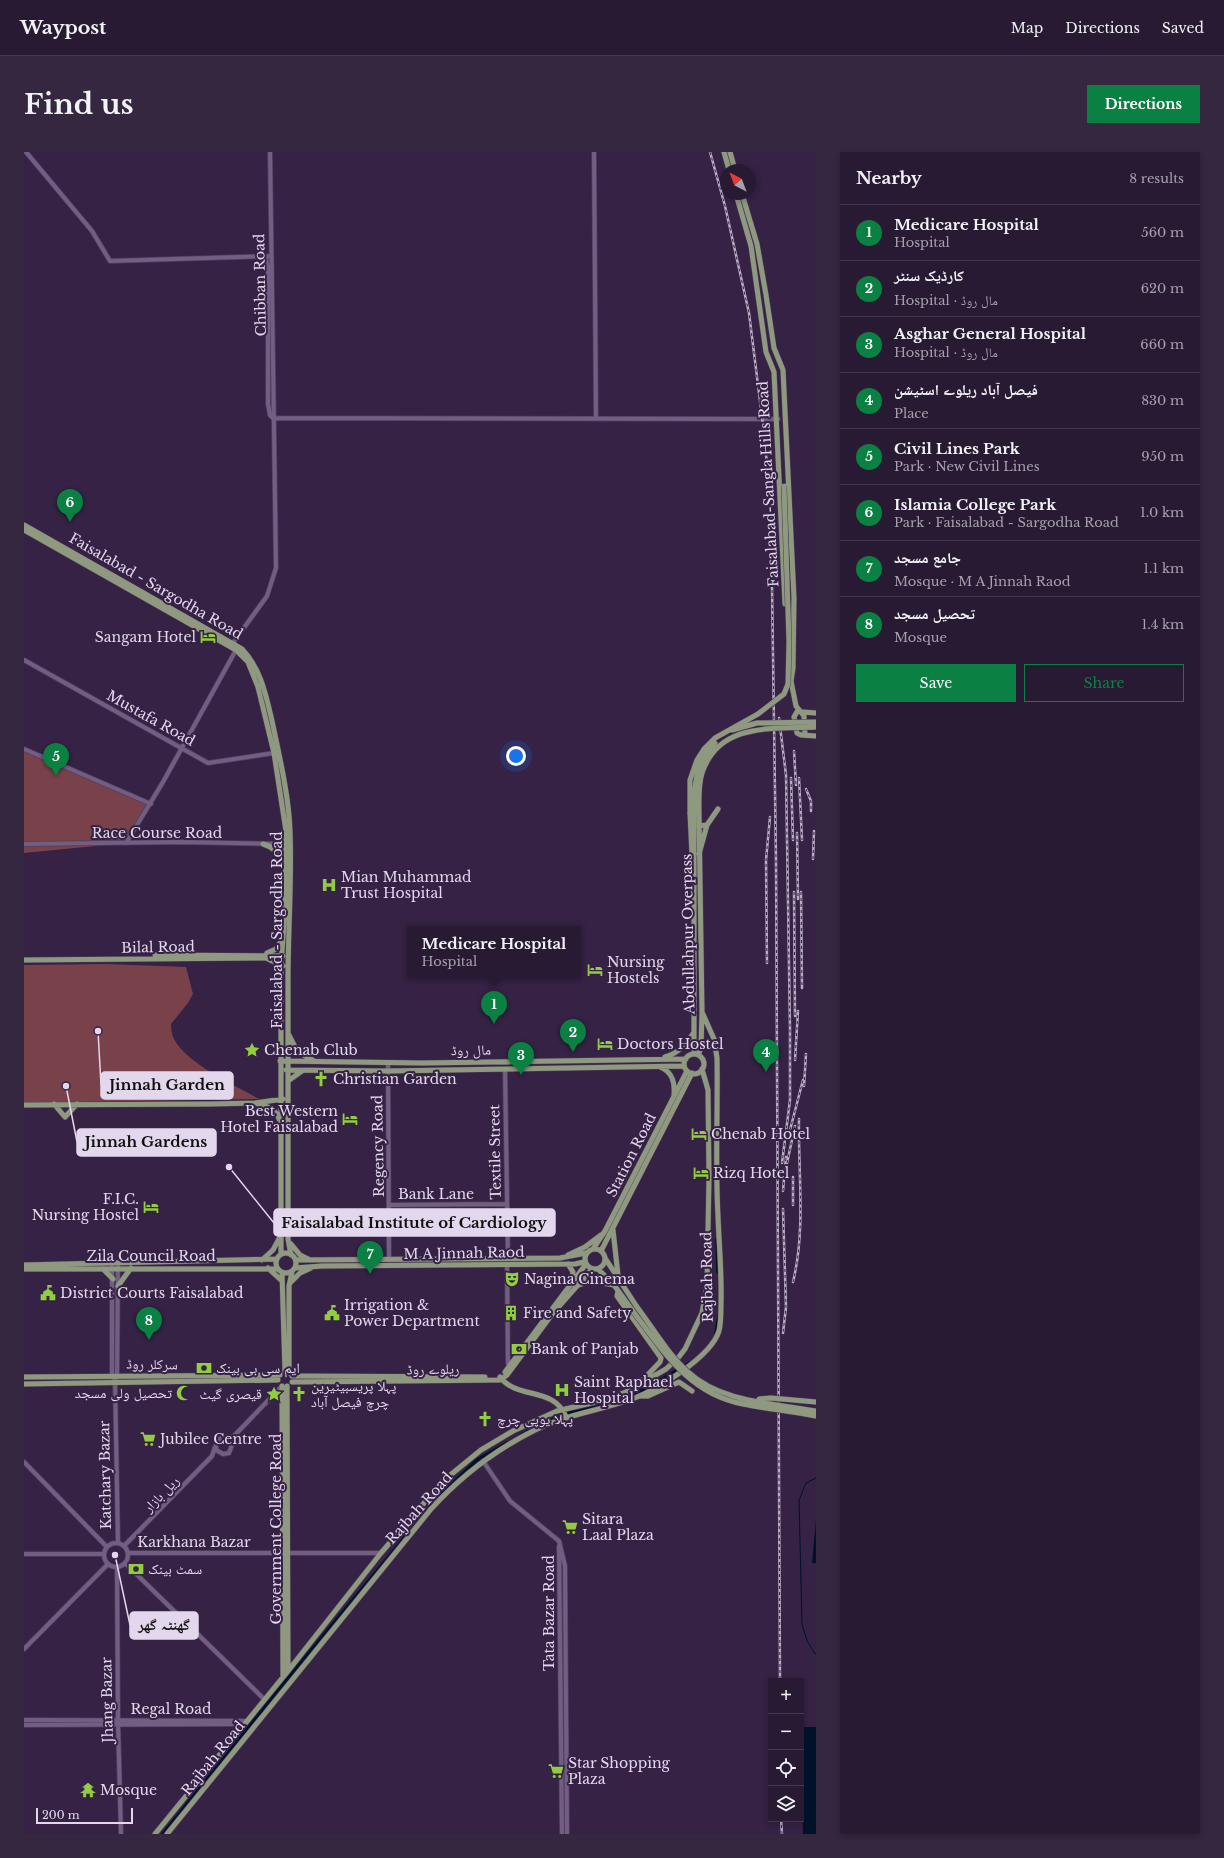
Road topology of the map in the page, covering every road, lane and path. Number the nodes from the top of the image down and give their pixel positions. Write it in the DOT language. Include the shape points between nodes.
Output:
graph roads {
  1 [pos="26,152"];
  2 [pos="270,152"];
  3 [pos="594,152"];
  4 [pos="724,152"];
  5 [pos="730,152"];
  6 [pos="727,164"];
  7 [pos="733,164"];
  8 [pos="738,200"];
  9 [pos="744,200"];
  10 [pos="265,256"];
  11 [pos="271,256"];
  12 [pos="776,398"];
  13 [pos="784,398"];
  14 [pos="273,418"];
  15 [pos="596,418"];
  16 [pos="778,418"];
  17 [pos="787,450"];
  18 [pos="779,451"];
  19 [pos="780,466"];
  20 [pos="24,525"];
  21 [pos="24,530"];
  22 [pos="233,643"];
  23 [pos="236,650"];
  24 [pos="24,660"];
  25 [pos="791,681"];
  26 [pos="800,711"];
  27 [pos="816,713"];
  28 [pos="816,722"];
  29 [pos="816,728"];
  30 [pos="805,736"];
  31 [pos="816,736"];
  32 [pos="182,748"];
  33 [pos="24,749"];
  34 [pos="274,753"];
  35 [pos="151,804"];
  36 [pos="718,809"];
  37 [pos="694,813"];
  38 [pos="707,824"];
  39 [pos="699,826"];
  40 [pos="126,843"];
  41 [pos="24,844"];
  42 [pos="263,844"];
  43 [pos="288,844"];
  44 [pos="698,857"];
  45 [pos="286,868"];
  46 [pos="283,937"];
  47 [pos="264,954"];
  48 [pos="24,956"];
  49 [pos="281,956"];
  50 [pos="289,956"];
  51 [pos="24,960"];
  52 [pos="281,964"];
  53 [pos="288,970"];
  54 [pos="702,1012"];
  55 [pos="695,1031"];
  56 [pos="288,1034"];
  57 [pos="696,1054"];
  58 [pos="658,1059"];
  59 [pos="686,1059"];
  60 [pos="280,1061"];
  61 [pos="288,1062"];
  62 [pos="317,1062"];
  63 [pos="388,1063"];
  64 [pos="656,1066"];
  65 [pos="505,1069"];
  66 [pos="702,1069"];
  67 [pos="281,1070"];
  68 [pos="288,1070"];
  69 [pos="688,1070"];
  70 [pos="302,1071"];
  71 [pos="388,1071"];
  72 [pos="288,1081"];
  73 [pos="706,1082"];
  74 [pos="718,1082"];
  75 [pos="287,1098"];
  76 [pos="674,1098"];
  77 [pos="281,1100"];
  78 [pos="255,1103"];
  79 [pos="54,1104"];
  80 [pos="77,1104"];
  81 [pos="24,1105"];
  82 [pos="280,1122"];
  83 [pos="709,1152"];
  84 [pos="718,1152"];
  85 [pos="507,1204"];
  86 [pos="390,1205"];
  87 [pos="284,1228"];
  88 [pos="613,1230"];
  89 [pos="605,1231"];
  90 [pos="288,1239"];
  91 [pos="594,1249"];
  92 [pos="601,1251"];
  93 [pos="586,1253"];
  94 [pos="281,1254"];
  95 [pos="291,1255"];
  96 [pos="560,1258"];
  97 [pos="605,1258"];
  98 [pos="277,1259"];
  99 [pos="508,1259"];
  100 [pos="296,1260"];
  101 [pos="389,1260"];
  102 [pos="261,1261"];
  103 [pos="316,1263"];
  104 [pos="585,1263"];
  105 [pos="568,1264"];
  106 [pos="24,1265"];
  107 [pos="507,1265"];
  108 [pos="115,1266"];
  109 [pos="102,1268"];
  110 [pos="131,1268"];
  111 [pos="267,1268"];
  112 [pos="24,1269"];
  113 [pos="277,1269"];
  114 [pos="592,1269"];
  115 [pos="598,1269"];
  116 [pos="293,1270"];
  117 [pos="282,1273"];
  118 [pos="618,1277"];
  119 [pos="113,1279"];
  120 [pos="282,1281"];
  121 [pos="573,1284"];
  122 [pos="614,1285"];
  123 [pos="118,1286"];
  124 [pos="289,1286"];
  125 [pos="618,1291"];
  126 [pos="634,1308"];
  127 [pos="285,1363"];
  128 [pos="509,1366"];
  129 [pos="271,1375"];
  130 [pos="115,1376"];
  131 [pos="290,1376"];
  132 [pos="24,1377"];
  133 [pos="279,1378"];
  134 [pos="500,1378"];
  135 [pos="115,1381"];
  136 [pos="24,1384"];
  137 [pos="284,1386"];
  138 [pos="638,1386"];
  139 [pos="692,1391"];
  140 [pos="637,1397"];
  141 [pos="752,1400"];
  142 [pos="816,1402"];
  143 [pos="816,1411"];
  144 [pos="565,1413"];
  145 [pos="816,1416"];
  146 [pos="226,1437"];
  147 [pos="233,1437"];
  148 [pos="503,1437"];
  149 [pos="508,1444"];
  150 [pos="232,1445"];
  151 [pos="215,1447"];
  152 [pos="223,1454"];
  153 [pos="212,1456"];
  154 [pos="483,1461"];
  155 [pos="24,1462"];
  156 [pos="560,1541"];
  157 [pos="118,1543"];
  158 [pos="124,1546"];
  159 [pos="107,1547"];
  160 [pos="128,1553"];
  161 [pos="285,1553"];
  162 [pos="381,1553"];
  163 [pos="24,1554"];
  164 [pos="104,1554"];
  165 [pos="125,1563"];
  166 [pos="108,1564"];
  167 [pos="116,1567"];
  168 [pos="324,1627"];
  169 [pos="330,1632"];
  170 [pos="24,1650"];
  171 [pos="288,1656"];
  172 [pos="297,1659"];
  173 [pos="288,1671"];
  174 [pos="283,1677"];
  175 [pos="264,1699"];
  176 [pos="24,1720"];
  177 [pos="246,1722"];
  178 [pos="118,1723"];
  179 [pos="24,1725"];
  180 [pos="173,1819"];
  181 [pos="122,1834"];
  182 [pos="155,1834"];
  183 [pos="167,1834"];
  184 [pos="562,1834"];
  185 [pos="567,1834"];
  1 -- 10 [label="street" via="92,231 110,261"];
  2 -- 11 [label="street, Chibban Road"];
  3 -- 15 [label="street"];
  4 -- 6 [label="main road"];
  5 -- 7 [label="main road"];
  8 -- 12 [label="main road, Faisalabad-Sangla Hills Road" via="751,246 765,346 774,372"];
  9 -- 13 [label="main road, Faisalabad-Sangla Hills Road" via="757,244 774,348 783,370"];
  10 -- 11 [label="street"];
  10 -- 14 [label="street, Chibban Road" via="268,267 268,404"];
  11 -- 14 [label="street, Chibban Road"];
  12 -- 13 [label="main road"];
  12 -- 16 [label="main road, Faisalabad-Sangla Hills Road"];
  13 -- 17 [label="main road, Faisalabad-Sangla Hills Road"];
  14 -- 15 [label="street"];
  14 -- 22 [label="street, Chibban Road" via="276,568 267,596"];
  15 -- 16 [label="street"];
  16 -- 18 [label="main road, Faisalabad-Sangla Hills Road"];
  17 -- 18 [label="main road"];
  17 -- 25 [label="main road, Faisalabad-Sangla Hills Road" via="794,598"];
  18 -- 19 [label="main road, Faisalabad-Sangla Hills Road"];
  19 -- 25 [label="main road, Faisalabad-Sangla Hills Road" via="787,668"];
  19 -- 37 [label="main road, bridge" via="784,486 788,684 784,694 758,714 715,738 704,749 690,780"];
  20 -- 22 [label="main road, Faisalabad - Sargodha Road"];
  21 -- 23 [label="main road, Faisalabad - Sargodha Road"];
  22 -- 43 [label="main road, Faisalabad - Sargodha Road" via="252,659 266,697 279,752 290,829"];
  23 -- 32 [label="street"];
  23 -- 34 [label="main road, Faisalabad - Sargodha Road" via="245,659 253,674"];
  24 -- 32 [label="street, Mustafa Road"];
  25 -- 26 [label="main road, Faisalabad-Sangla Hills Road" via="794,698"];
  26 -- 27 [label="main road"];
  26 -- 30 [label="main road, Faisalabad-Sangla Hills Road" via="804,717"];
  26 -- 30 [label="main road, Faisalabad-Sangla Hills Road" via="794,717 795,731 798,735"];
  28 -- 37 [label="main road, bridge" via="757,723 733,730 720,738 702,759 698,769 694,782"];
  29 -- 37 [label="main road, bridge" via="751,730 724,742 708,760 702,773"];
  30 -- 31 [label="main road"];
  32 -- 34 [label="street, Mustafa Road" via="208,763"];
  32 -- 35 [label="street"];
  33 -- 35 [label="street"];
  34 -- 43 [label="main road, Faisalabad - Sargodha Road"];
  35 -- 40 [label="street"];
  36 -- 38 [label="main road"];
  37 -- 39 [label="main road, Abdullahpur Overpass"];
  37 -- 55 [label="main road, Abdullahpur Overpass"];
  38 -- 39 [label="main road"];
  38 -- 44 [label="main road"];
  39 -- 44 [label="main road, Abdullahpur Overpass"];
  40 -- 41 [label="street, Race Course Road"];
  40 -- 42 [label="street, Race Course Road"];
  42 -- 43 [label="street, Race Course Road"];
  42 -- 45 [label="main road" via="276,851"];
  43 -- 45 [label="main road, Faisalabad - Sargodha Road"];
  43 -- 50 [label="main road, Faisalabad - Sargodha Road" via="292,887"];
  44 -- 54 [label="main road, Abdullahpur Overpass"];
  45 -- 46 [label="main road, Faisalabad - Sargodha Road"];
  46 -- 47 [label="main road" via="280,946"];
  46 -- 49 [label="main road, Faisalabad - Sargodha Road"];
  47 -- 48 [label="main road, Bilal Road"];
  47 -- 49 [label="main road, Bilal Road"];
  49 -- 50 [label="main road, Bilal Road"];
  49 -- 52 [label="main road, Faisalabad - Sargodha Road"];
  50 -- 53 [label="main road, Faisalabad - Sargodha Road"];
  51 -- 52 [label="main road, Bilal Road" via="266,958"];
  52 -- 53 [label="main road, Bilal Road"];
  52 -- 60 [label="main road, Faisalabad - Sargodha Road"];
  53 -- 56 [label="main road, Faisalabad - Sargodha Road"];
  54 -- 57 [label="main road, Abdullahpur Overpass" via="701,1048"];
  54 -- 74 [label="main road, Rajbah Road" via="716,1044"];
  55 -- 57 [label="main road, Abdullahpur Overpass"];
  55 -- 58 [label="main road" via="687,1044 674,1054"];
  56 -- 61 [label="main road, Faisalabad - Sargodha Road"];
  56 -- 62 [label="main road" via="298,1051"];
  57 -- 59 [label="main road"];
  57 -- 66 [label="main road" via="703,1060"];
  58 -- 59 [label="main road, مال روڈ"];
  58 -- 63 [label="main road, مال روڈ"];
  59 -- 69 [label="main road"];
  60 -- 61 [label="main road, مال روڈ"];
  60 -- 67 [label="main road, Faisalabad - Sargodha Road"];
  61 -- 62 [label="main road, مال روڈ"];
  61 -- 68 [label="main road, Faisalabad - Sargodha Road"];
  62 -- 63 [label="main road, مال روڈ"];
  63 -- 71 [label="street, Regency Road"];
  64 -- 65 [label="main road, مال روڈ"];
  64 -- 69 [label="main road, مال روڈ"];
  64 -- 76 [label="main road" via="666,1069 671,1075 675,1084"];
  65 -- 71 [label="main road, مال روڈ"];
  65 -- 85 [label="street, Textile Street"];
  66 -- 69 [label="main road" via="698,1072"];
  66 -- 73 [label="main road, Rajbah Road"];
  67 -- 68 [label="main road, مال روڈ"];
  67 -- 77 [label="main road, Faisalabad - Sargodha Road"];
  68 -- 70 [label="main road, مال روڈ"];
  68 -- 72 [label="main road, Faisalabad - Sargodha Road"];
  69 -- 76 [label="main road, Station Road"];
  69 -- 88 [label="main road, Station Road"];
  70 -- 71 [label="main road, مال روڈ"];
  70 -- 72 [label="main road"];
  71 -- 86 [label="street, Regency Road"];
  72 -- 75 [label="main road, Faisalabad - Sargodha Road"];
  73 -- 74 [label="main road"];
  73 -- 83 [label="main road, Rajbah Road"];
  74 -- 84 [label="main road, Rajbah Road"];
  75 -- 77 [label="main road"];
  75 -- 87 [label="main road, Faisalabad - Sargodha Road"];
  76 -- 89 [label="main road, Station Road"];
  77 -- 78 [label="main road"];
  77 -- 82 [label="main road, Faisalabad - Sargodha Road"];
  78 -- 80 [label="main road"];
  78 -- 82 [label="main road" via="272,1110 278,1115"];
  79 -- 80 [label="main road"];
  79 -- 80 [label="main road" via="65,1117"];
  79 -- 81 [label="main road"];
  82 -- 87 [label="main road, Faisalabad - Sargodha Road"];
  83 -- 84 [label="main road"];
  83 -- 138 [label="main road, Rajbah Road" via="707,1286 702,1313 678,1358"];
  84 -- 140 [label="main road, Rajbah Road" via="721,1293 719,1331 712,1344 696,1361"];
  85 -- 86 [label="street, Bank Lane"];
  85 -- 99 [label="street, Textile Street"];
  86 -- 101 [label="street, Regency Road"];
  87 -- 90 [label="main road, Faisalabad - Sargodha Road"];
  87 -- 94 [label="main road, Faisalabad - Sargodha Road"];
  87 -- 102 [label="main road" via="278,1244"];
  88 -- 92 [label="main road, Station Road"];
  88 -- 118 [label="main road"];
  89 -- 91 [label="main road, Station Road"];
  89 -- 96 [label="main road" via="585,1247"];
  90 -- 95 [label="main road, Faisalabad - Sargodha Road"];
  90 -- 103 [label="main road" via="300,1255"];
  91 -- 92 [label="main road"];
  91 -- 93 [label="main road"];
  92 -- 97 [label="main road"];
  93 -- 96 [label="main road"];
  93 -- 104 [label="main road"];
  94 -- 95 [label="main road"];
  94 -- 98 [label="main road"];
  95 -- 100 [label="main road"];
  96 -- 99 [label="main road, M A Jinnah Raod"];
  97 -- 115 [label="main road" via="604,1264"];
  97 -- 118 [label="main road"];
  98 -- 102 [label="main road, Zila Council Road"];
  98 -- 113 [label="main road"];
  99 -- 101 [label="main road, M A Jinnah Raod"];
  100 -- 103 [label="main road, M A Jinnah Raod"];
  100 -- 116 [label="main road"];
  101 -- 103 [label="main road, M A Jinnah Raod"];
  102 -- 108 [label="main road, Zila Council Road"];
  103 -- 107 [label="main road, M A Jinnah Raod"];
  103 -- 116 [label="main road, M A Jinnah Raod"];
  103 -- 124 [label="main road" via="300,1272"];
  104 -- 105 [label="main road, M A Jinnah Raod"];
  104 -- 114 [label="main road"];
  104 -- 121 [label="main road"];
  105 -- 107 [label="main road, M A Jinnah Raod"];
  105 -- 121 [label="main road" via="573,1272"];
  106 -- 108 [label="main road, Zila Council Road"];
  107 -- 128 [label="street"];
  108 -- 109 [label="main road, Zila Council Road"];
  108 -- 110 [label="main road, Zila Council Road"];
  108 -- 119 [label="street"];
  108 -- 123 [label="street"];
  109 -- 112 [label="main road, Zila Council Road"];
  109 -- 119 [label="main road"];
  110 -- 111 [label="main road, Zila Council Road"];
  110 -- 123 [label="main road"];
  111 -- 113 [label="main road, Zila Council Road"];
  111 -- 120 [label="main road"];
  113 -- 117 [label="main road"];
  114 -- 115 [label="main road"];
  114 -- 121 [label="main road"];
  115 -- 122 [label="main road"];
  116 -- 117 [label="main road"];
  116 -- 124 [label="main road"];
  117 -- 120 [label="main road"];
  118 -- 126 [label="main road"];
  119 -- 130 [label="street"];
  120 -- 127 [label="main road"];
  121 -- 122 [label="main road" via="591,1281"];
  121 -- 128 [label="main road"];
  121 -- 134 [label="main road" via="512,1369"];
  122 -- 125 [label="main road"];
  123 -- 130 [label="street"];
  124 -- 131 [label="main road"];
  125 -- 126 [label="main road"];
  125 -- 138 [label="main road" via="618,1296 661,1359"];
  126 -- 141 [label="main road, bridge" via="671,1354 694,1377 719,1391"];
  126 -- 145 [label="main road, bridge" via="676,1367 705,1390 717,1397 743,1404"];
  127 -- 129 [label="main road" via="278,1372"];
  127 -- 131 [label="main road"];
  128 -- 134 [label="main road"];
  129 -- 130 [label="main road, سرکلر روڈ"];
  129 -- 133 [label="main road, سرکلر روڈ"];
  130 -- 132 [label="main road, سرکلر روڈ"];
  130 -- 135 [label="street, Katchary Bazar"];
  131 -- 133 [label="main road"];
  131 -- 134 [label="main road, ریلوے روڈ"];
  131 -- 137 [label="main road"];
  133 -- 135 [label="main road, سرکلر روڈ"];
  133 -- 137 [label="main road"];
  134 -- 144 [label="main road, ریلوے روڈ" via="508,1385 555,1401"];
  135 -- 136 [label="main road, سرکلر روڈ"];
  135 -- 157 [label="street, Katchary Bazar"];
  137 -- 147 [label="street"];
  137 -- 161 [label="main road, Government College Road"];
  138 -- 144 [label="main road, Rajbah Road"];
  139 -- 140 [label="main road" via="679,1382 648,1396"];
  140 -- 144 [label="main road, Rajbah Road" via="612,1405"];
  141 -- 142 [label="main road, bridge" via="772,1398"];
  141 -- 143 [label="main road, bridge"];
  144 -- 148 [label="main road, Rajbah Road" via="530,1422"];
  144 -- 149 [label="main road, Rajbah Road"];
  146 -- 147 [label="street"];
  146 -- 150 [label="street"];
  146 -- 151 [label="street, ریل بازار" via="218,1439"];
  147 -- 150 [label="street"];
  148 -- 149 [label="main road"];
  148 -- 162 [label="main road, Rajbah Road" via="464,1463 443,1481"];
  149 -- 154 [label="main road, Rajbah Road"];
  150 -- 152 [label="street" via="230,1451"];
  151 -- 152 [label="street"];
  151 -- 153 [label="street, ریل بازار"];
  152 -- 153 [label="street"];
  153 -- 158 [label="street, ریل بازار"];
  154 -- 156 [label="street" via="510,1501"];
  154 -- 169 [label="main road, Rajbah Road" via="459,1480 431,1509"];
  155 -- 159 [label="street"];
  156 -- 184 [label="street, Tata Bazar Road"];
  156 -- 185 [label="street, Tata Bazar Road" via="565,1566"];
  157 -- 158 [label="street"];
  157 -- 159 [label="street"];
  158 -- 160 [label="street"];
  159 -- 164 [label="street"];
  160 -- 161 [label="street, Karkhana Bazar"];
  160 -- 165 [label="street"];
  161 -- 162 [label="street, Karkhana Bazar"];
  161 -- 171 [label="main road, Government College Road"];
  161 -- 174 [label="main road"];
  162 -- 168 [label="main road, Rajbah Road"];
  163 -- 164 [label="street"];
  164 -- 166 [label="street"];
  165 -- 167 [label="street"];
  165 -- 175 [label="street"];
  166 -- 167 [label="street"];
  166 -- 170 [label="street"];
  167 -- 178 [label="street, Jhang Bazar"];
  168 -- 169 [label="main road"];
  168 -- 172 [label="main road, Rajbah Road"];
  169 -- 180 [label="main road, Rajbah Road"];
  171 -- 172 [label="main road"];
  171 -- 173 [label="main road, Government College Road"];
  172 -- 173 [label="main road, Rajbah Road"];
  173 -- 174 [label="main road, Rajbah Road"];
  174 -- 175 [label="main road, Rajbah Road"];
  175 -- 177 [label="main road, Rajbah Road"];
  176 -- 178 [label="street, Regal Road"];
  177 -- 178 [label="street, Regal Road"];
  177 -- 180 [label="main road, Rajbah Road"];
  178 -- 179 [label="street, Regal Road"];
  178 -- 181 [label="street, Jhang Bazar"];
  180 -- 182 [label="main road, Rajbah Road"];
  180 -- 183 [label="main road, Rajbah Road"];
}
